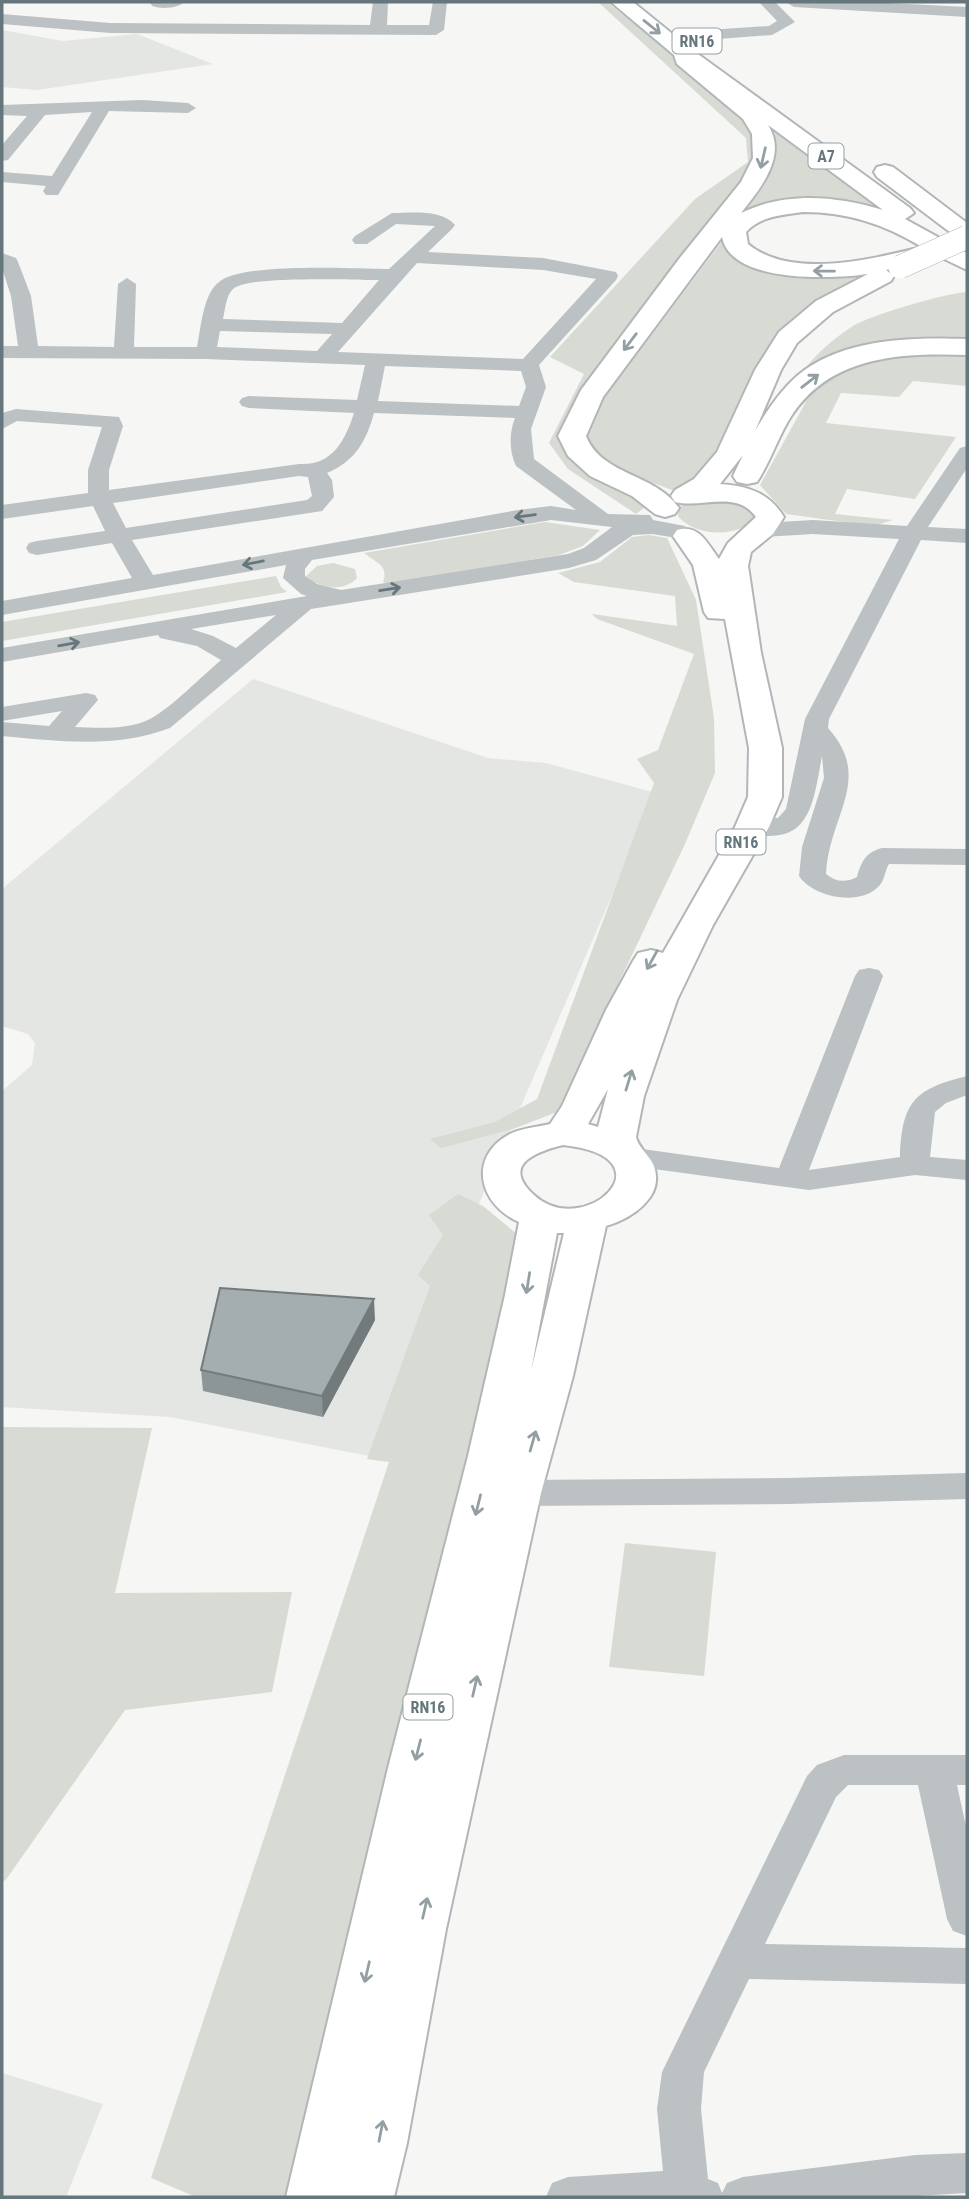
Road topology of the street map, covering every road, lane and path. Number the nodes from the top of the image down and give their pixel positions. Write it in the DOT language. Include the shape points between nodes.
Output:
graph roads {
  1 [pos="176,2"];
  2 [pos="380,2"];
  3 [pos="440,2"];
  4 [pos="621,2"];
  5 [pos="648,2"];
  6 [pos="766,2"];
  7 [pos="797,2"];
  8 [pos="156,3"];
  9 [pos="917,6"];
  10 [pos="967,12"];
  11 [pos="2,19"];
  12 [pos="374,30"];
  13 [pos="688,44"];
  14 [pos="747,79"];
  15 [pos="103,108"];
  16 [pos="188,108"];
  17 [pos="2,110"];
  18 [pos="39,112"];
  19 [pos="813,121"];
  20 [pos="5,148"];
  21 [pos="864,157"];
  22 [pos="2,177"];
  23 [pos="967,236"];
  24 [pos="361,240"];
  25 [pos="967,243"];
  26 [pos="938,250"];
  27 [pos="967,251"];
  28 [pos="412,257"];
  29 [pos="2,258"];
  30 [pos="967,262"];
  31 [pos="905,271"];
  32 [pos="394,275"];
  33 [pos="127,284"];
  34 [pos="12,296"];
  35 [pos="2,321"];
  36 [pos="26,321"];
  37 [pos="213,325"];
  38 [pos="348,329"];
  39 [pos="967,347"];
  40 [pos="124,351"];
  41 [pos="2,352"];
  42 [pos="29,352"];
  43 [pos="206,353"];
  44 [pos="324,356"];
  45 [pos="377,358"];
  46 [pos="529,365"];
  47 [pos="249,402"];
  48 [pos="366,407"];
  49 [pos="526,412"];
  50 [pos="2,423"];
  51 [pos="967,452"];
  52 [pos="315,471"];
  53 [pos="748,488"];
  54 [pos="101,498"];
  55 [pos="570,508"];
  56 [pos="2,512"];
  57 [pos="677,516"];
  58 [pos="765,526"];
  59 [pos="913,533"];
  60 [pos="119,536"];
  61 [pos="967,536"];
  62 [pos="37,548"];
  63 [pos="312,552"];
  64 [pos="147,584"];
  65 [pos="306,596"];
  66 [pos="348,596"];
  67 [pos="2,608"];
  68 [pos="142,631"];
  69 [pos="2,655"];
  70 [pos="236,661"];
  71 [pos="2,714"];
  72 [pos="814,728"];
  73 [pos="2,729"];
  74 [pos="57,732"];
  75 [pos="750,827"];
  76 [pos="967,857"];
  77 [pos="869,976"];
  78 [pos="967,1085"];
  79 [pos="563,1133"];
  80 [pos="622,1152"];
  81 [pos="915,1165"];
  82 [pos="967,1170"];
  83 [pos="790,1179"];
  84 [pos="540,1216"];
  85 [pos="588,1219"];
  86 [pos="967,1486"];
  87 [pos="518,1493"];
  88 [pos="951,1770"];
  89 [pos="967,1919"];
  90 [pos="737,1961"];
  91 [pos="967,1966"];
  92 [pos="967,2173"];
  93 [pos="692,2196"];
  94 [pos="315,2197"];
  95 [pos="365,2197"];
  96 [pos="568,2197"];
  97 [pos="743,2197"];
  1 -- 8 [label="street"];
  2 -- 12 [label="street" via="379,26"];
  3 -- 12 [label="street" via="436,30"];
  4 -- 13 [label="highway, RN16, one-way"];
  5 -- 13 [label="highway, RN16"];
  6 -- 13 [label="street" via="787,22 783,26"];
  7 -- 9 [label="street"];
  9 -- 10 [label="street"];
  11 -- 12 [label="street" via="110,28"];
  13 -- 14 [label="highway, RN16"];
  13 -- 30 [label="highway, A7"];
  13 -- 57 [label="highway, RN16, one-way" via="684,60 751,115 763,134 765,158 752,184 590,396 572,436 580,454 593,466 652,496"];
  14 -- 19 [label="highway, RN16"];
  14 -- 25 [label="highway, A7"];
  15 -- 16 [label="street"];
  15 -- 18 [label="street"];
  15 -- 22 [label="street" via="55,186"];
  17 -- 18 [label="street"];
  18 -- 20 [label="street"];
  21 -- 23 [label="highway"];
  23 -- 26 [label="highway, bridge"];
  24 -- 28 [label="street" via="392,218 444,222 444,230"];
  26 -- 30 [label="highway, one-way" via="867,268 802,271 746,255 735,243 734,232 750,216 783,207 842,206 892,220"];
  26 -- 31 [label="highway, bridge"];
  27 -- 31 [label="highway"];
  28 -- 32 [label="street"];
  28 -- 46 [label="street" via="543,264 609,276"];
  29 -- 34 [label="street" via="9,262"];
  31 -- 53 [label="highway" via="832,314 783,371 744,466"];
  31 -- 57 [label="highway" via="831,301 793,332 779,350 723,466"];
  32 -- 37 [label="street" via="241,279 225,286"];
  32 -- 38 [label="street"];
  33 -- 40 [label="street"];
  34 -- 36 [label="street"];
  35 -- 36 [label="street"];
  36 -- 42 [label="street"];
  37 -- 38 [label="street"];
  37 -- 43 [label="street"];
  38 -- 44 [label="street"];
  53 -- 39 [label="highway, one-way" via="770,430 808,379 833,365 894,349"];
  40 -- 42 [label="street"];
  40 -- 43 [label="street"];
  41 -- 42 [label="street"];
  43 -- 44 [label="street"];
  44 -- 45 [label="street"];
  45 -- 46 [label="street"];
  45 -- 48 [label="street"];
  46 -- 49 [label="street" via="536,387"];
  47 -- 48 [label="street"];
  48 -- 49 [label="street"];
  48 -- 52 [label="street" via="354,445 341,459"];
  49 -- 55 [label="street" via="520,439 527,466"];
  50 -- 54 [label="street" via="16,415 112,421 97,482"];
  51 -- 59 [label="street"];
  52 -- 54 [label="street"];
  52 -- 60 [label="street" via="323,497 314,506"];
  53 -- 57 [label="highway" via="719,492"];
  53 -- 58 [label="highway" via="762,505"];
  54 -- 56 [label="street"];
  54 -- 60 [label="street"];
  55 -- 57 [label="street" via="613,521"];
  55 -- 63 [label="street, one-way"];
  57 -- 58 [label="highway, RN16" via="732,540"];
  66 -- 57 [label="street, one-way" via="569,561 593,553 611,537 655,527"];
  57 -- 79 [label="highway, RN16, one-way" via="712,575 745,777 732,817 690,886 624,1010 582,1106"];
  58 -- 59 [label="street"];
  58 -- 75 [label="highway, RN16" via="738,550 734,568 767,772 765,799"];
  59 -- 61 [label="street"];
  59 -- 72 [label="street"];
  60 -- 62 [label="street"];
  60 -- 64 [label="street"];
  63 -- 64 [label="street, one-way"];
  63 -- 65 [label="street" via="293,573"];
  63 -- 66 [label="street" via="349,559 362,567 365,579"];
  64 -- 67 [label="street"];
  65 -- 66 [label="street"];
  65 -- 68 [label="street"];
  65 -- 70 [label="street"];
  69 -- 68 [label="street, one-way"];
  68 -- 70 [label="street" via="212,643"];
  70 -- 74 [label="street" via="149,729 123,734"];
  71 -- 74 [label="street" via="86,700"];
  72 -- 75 [label="street" via="804,792 795,817 787,824"];
  72 -- 76 [label="street" via="838,767 812,866 812,876 820,885 860,887 869,881 881,856"];
  73 -- 74 [label="street"];
  80 -- 75 [label="highway, RN16, one-way" via="615,1128 641,1041 663,987"];
  77 -- 83 [label="street"];
  78 -- 81 [label="street" via="921,1107"];
  79 -- 80 [label="highway, RN16" via="582,1134"];
  79 -- 84 [label="highway, RN16" via="524,1143 501,1165 501,1186 507,1196"];
  80 -- 83 [label="street"];
  80 -- 85 [label="highway, RN16" via="635,1167 628,1199"];
  81 -- 82 [label="street"];
  81 -- 83 [label="street"];
  84 -- 85 [label="highway, RN16"];
  84 -- 94 [label="highway, RN16, one-way" via="490,1456"];
  87 -- 85 [label="highway, RN16, one-way"];
  86 -- 87 [label="street"];
  95 -- 87 [label="highway, RN16, one-way"];
  88 -- 89 [label="street"];
  88 -- 90 [label="street" via="844,1770 831,1776 821,1787"];
  90 -- 91 [label="street"];
  90 -- 93 [label="street" via="683,2072 679,2109"];
  92 -- 97 [label="street"];
  93 -- 96 [label="street" via="644,2192"];
}
